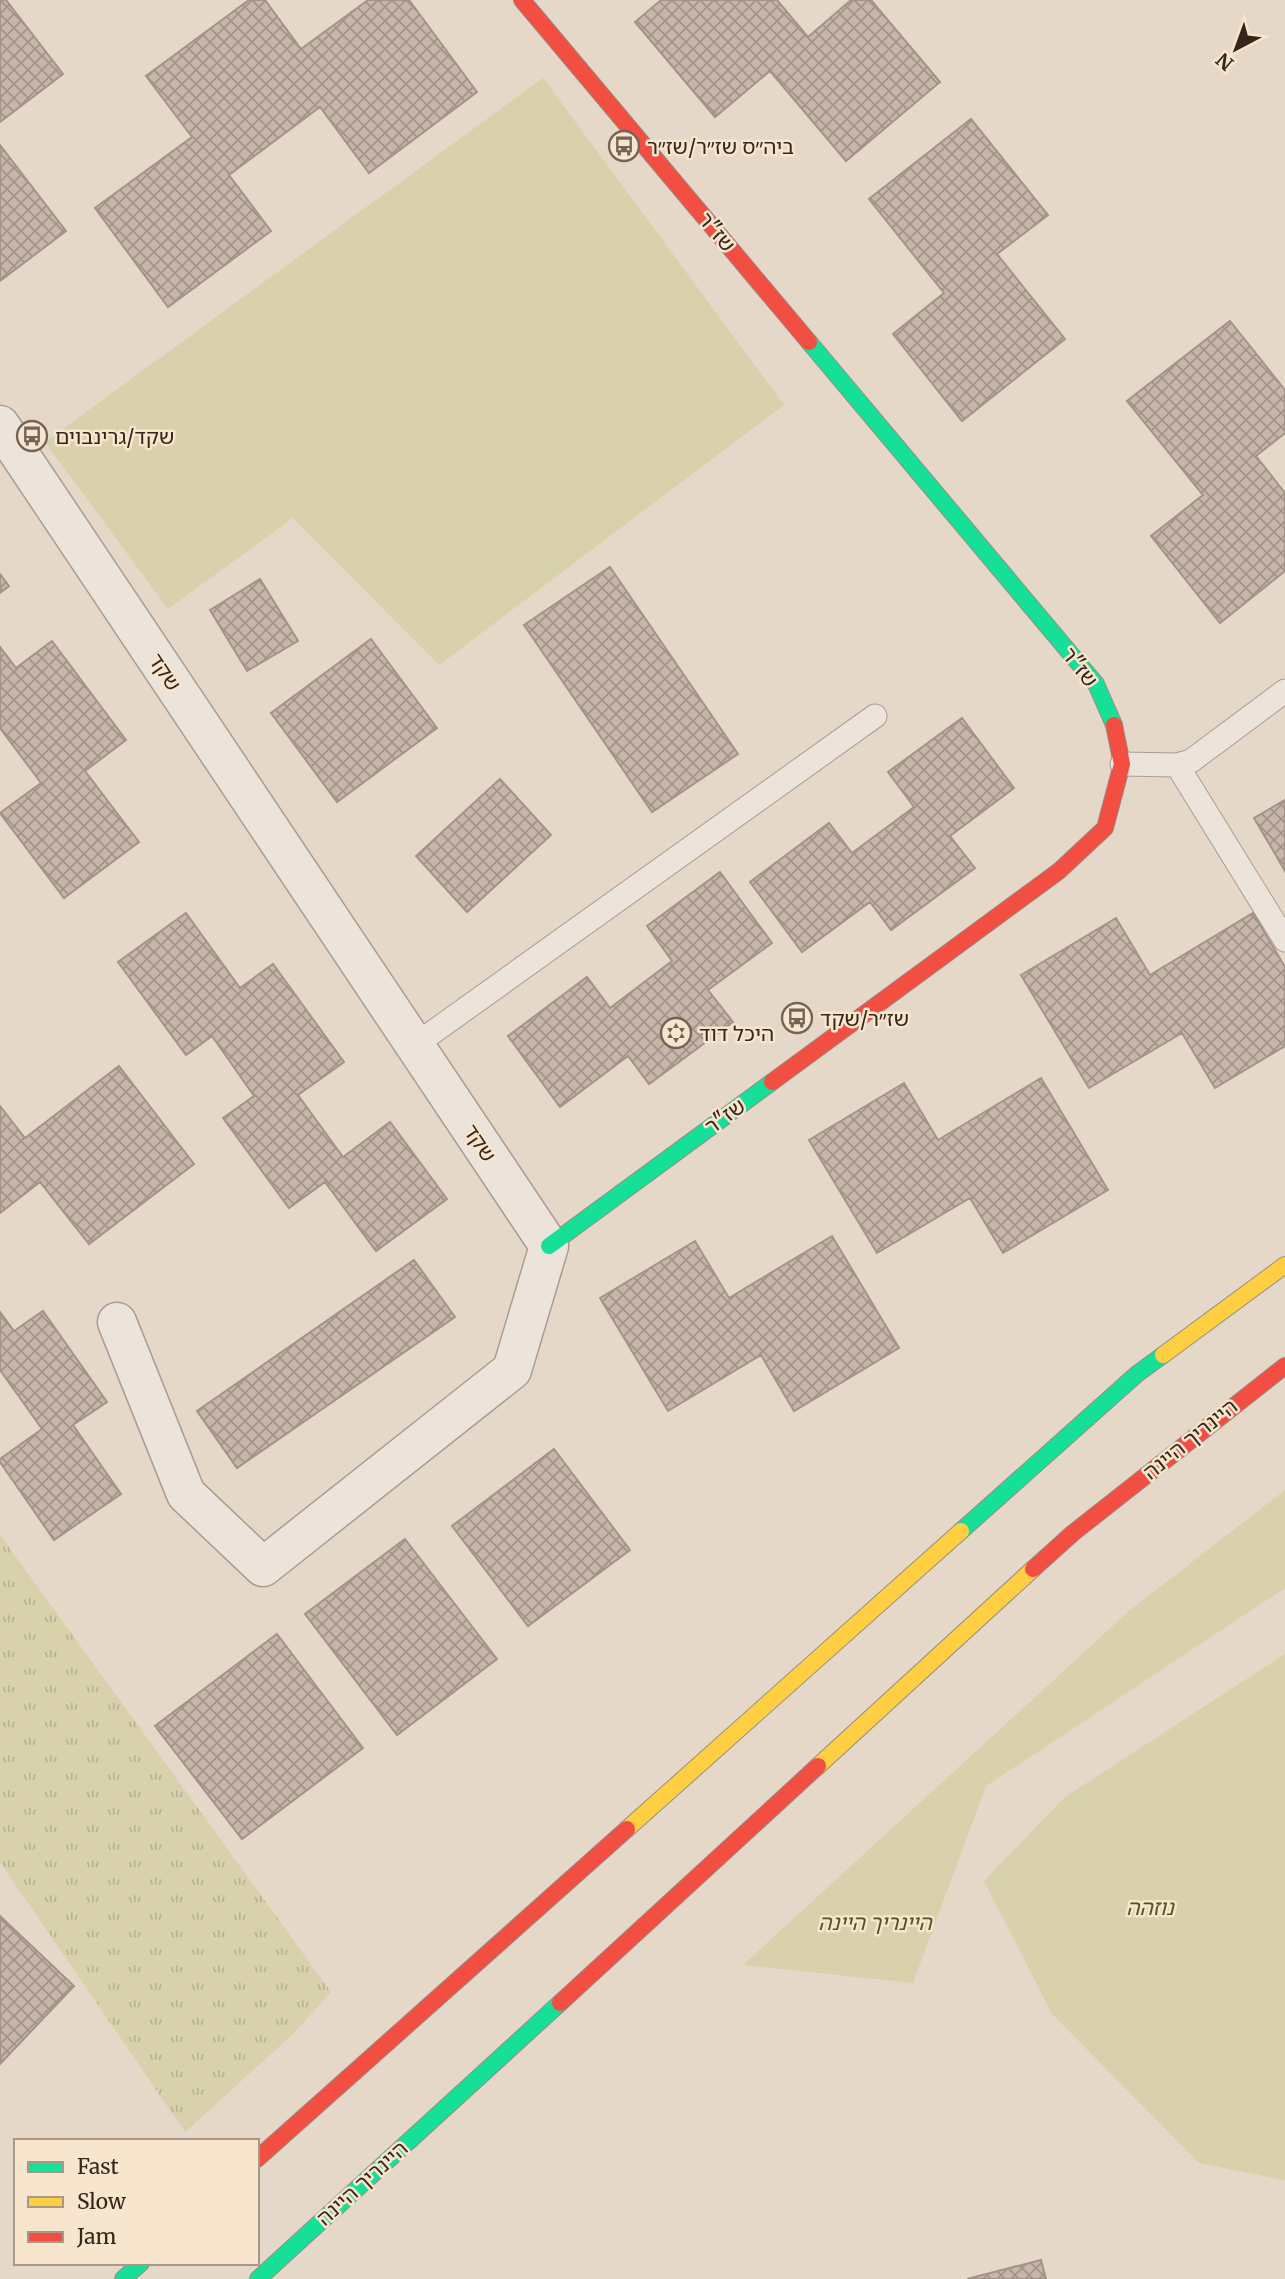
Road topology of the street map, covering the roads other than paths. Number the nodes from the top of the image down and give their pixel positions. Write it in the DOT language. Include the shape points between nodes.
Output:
graph roads {
  1 [pos="522,0"];
  2 [pos="0,425"];
  3 [pos="1285,691"];
  4 [pos="875,716"];
  5 [pos="1122,764"];
  6 [pos="1177,765"];
  7 [pos="1285,940"];
  8 [pos="415,1045"];
  9 [pos="549,1246"];
  10 [pos="1285,1265"];
  11 [pos="117,1322"];
  12 [pos="1285,1366"];
  13 [pos="259,2157"];
  14 [pos="139,2265"];
  15 [pos="123,2279"];
  16 [pos="258,2279"];
  1 -- 5 [label="main road, שז\"ר" via="1096,684 1115,727"];
  2 -- 8 [label="street, שקד"];
  3 -- 6 [label="lane" via="1191,761"];
  4 -- 8 [label="lane"];
  5 -- 6 [label="lane"];
  5 -- 9 [label="main road, שז\"ר" via="1105,828 1059,871"];
  6 -- 7 [label="lane"];
  8 -- 9 [label="street, שקד"];
  9 -- 11 [label="street" via="512,1370 263,1567 186,1494"];
  10 -- 13 [label="main road" via="1138,1374"];
  12 -- 16 [label="main road, היינריך היינה" via="1073,1533"];
  14 -- 15 [label="main road"];
}
